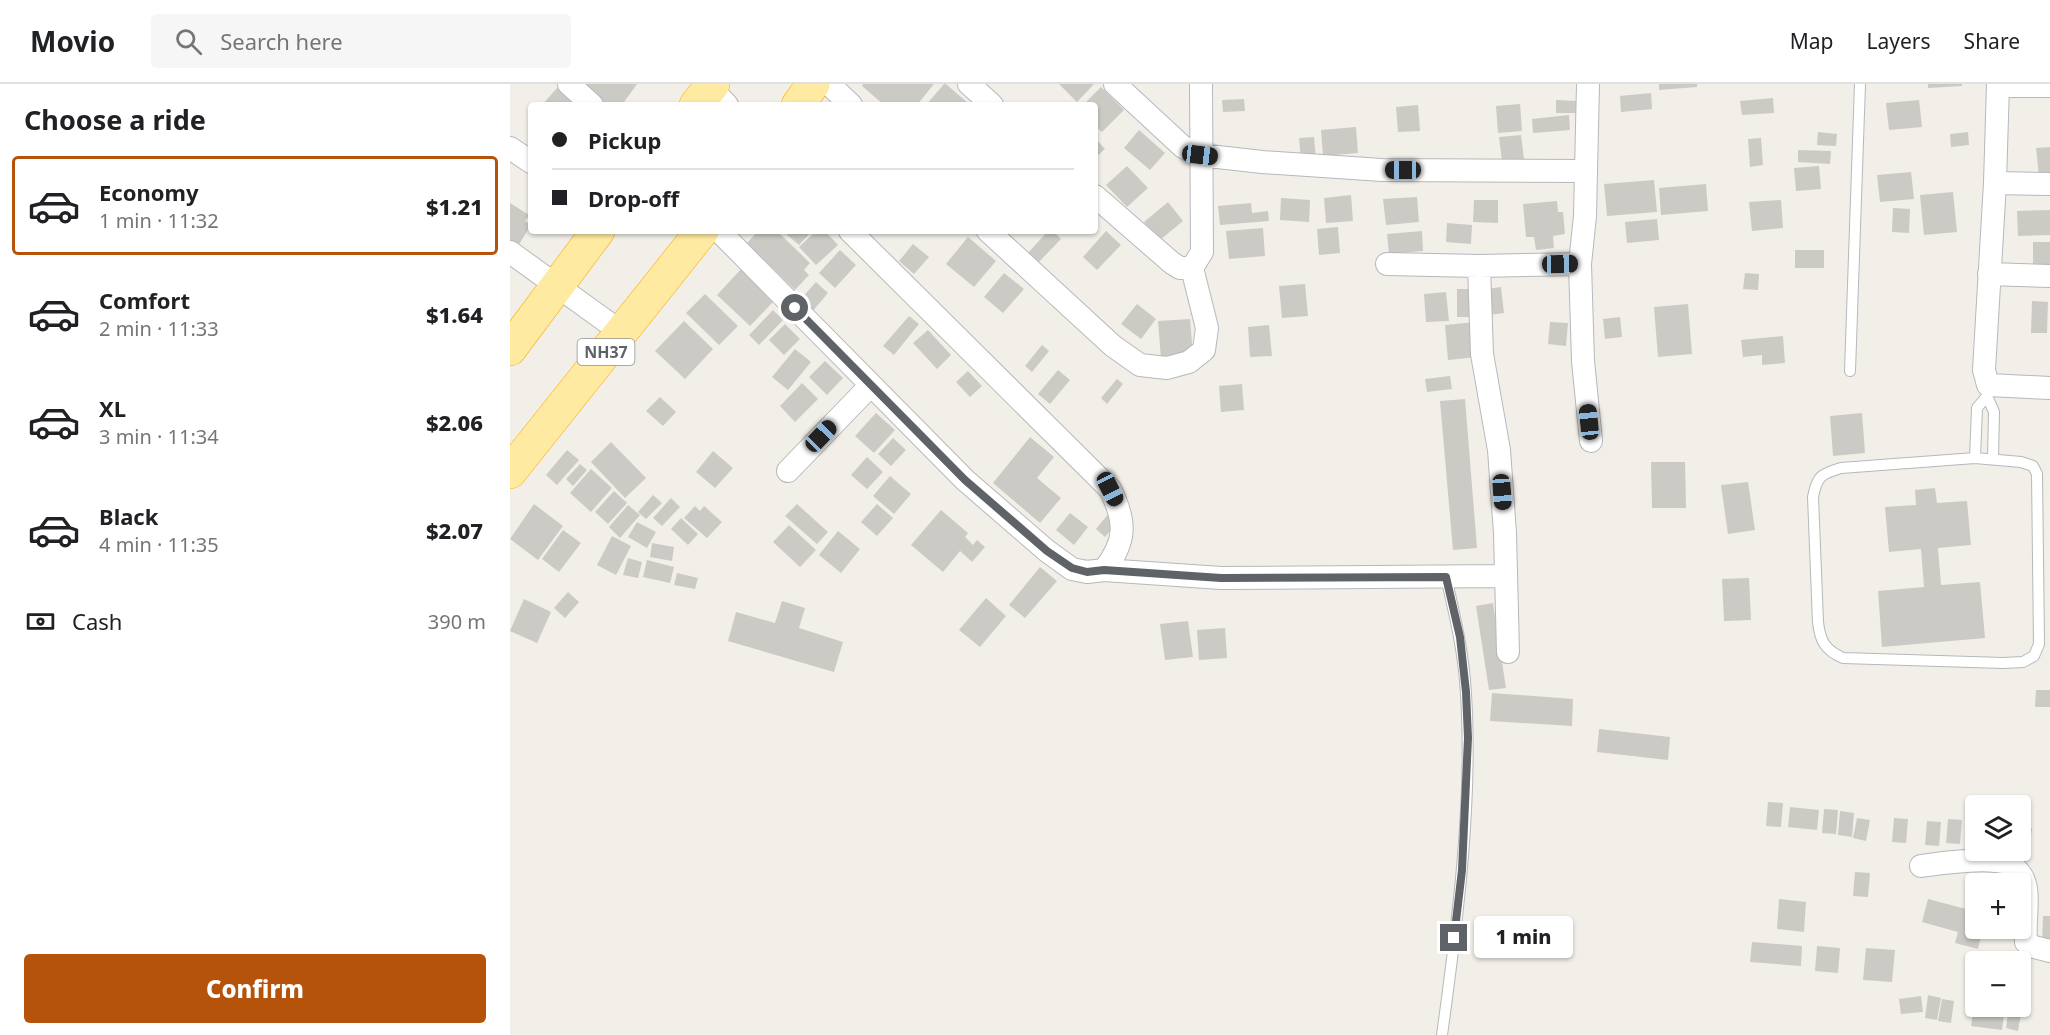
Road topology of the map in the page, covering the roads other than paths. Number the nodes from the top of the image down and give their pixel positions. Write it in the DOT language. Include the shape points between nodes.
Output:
graph roads {
  1 [pos="569,84"];
  2 [pos="813,84"];
  3 [pos="829,84"];
  4 [pos="969,84"];
  5 [pos="1115,84"];
  6 [pos="1201,84"];
  7 [pos="1588,84"];
  8 [pos="1860,84"];
  9 [pos="1998,85"];
  10 [pos="2050,86"];
  11 [pos="589,102"];
  12 [pos="800,102"];
  13 [pos="848,102"];
  14 [pos="989,102"];
  15 [pos="510,148"];
  16 [pos="1200,155"];
  17 [pos="528,160"];
  18 [pos="1586,171"];
  19 [pos="1995,183"];
  20 [pos="2050,184"];
  21 [pos="1098,199"];
  22 [pos="596,234"];
  23 [pos="700,234"];
  24 [pos="722,234"];
  25 [pos="853,234"];
  26 [pos="991,234"];
  27 [pos="510,252"];
  28 [pos="1387,264"];
  29 [pos="1580,264"];
  30 [pos="1479,266"];
  31 [pos="1192,268"];
  32 [pos="1989,274"];
  33 [pos="2050,276"];
  34 [pos="556,287"];
  35 [pos="621,332"];
  36 [pos="510,349"];
  37 [pos="1850,371"];
  38 [pos="871,385"];
  39 [pos="2050,388"];
  40 [pos="1988,391"];
  41 [pos="1591,441"];
  42 [pos="1975,458"];
  43 [pos="1993,458"];
  44 [pos="788,471"];
  45 [pos="510,472"];
  46 [pos="1104,570"];
  47 [pos="1506,576"];
  48 [pos="1446,577"];
  49 [pos="1508,652"];
  50 [pos="1921,866"];
  51 [pos="2050,951"];
  52 [pos="1442,1035"];
  1 -- 11 [label="street"];
  2 -- 12 [label="highway"];
  3 -- 13 [label="street"];
  4 -- 14 [label="street"];
  5 -- 16 [label="street" via="1183,147"];
  6 -- 16 [label="street"];
  7 -- 18 [label="street"];
  8 -- 37 [label="lane"];
  9 -- 10 [label="street"];
  9 -- 19 [label="street"];
  15 -- 17 [label="street"];
  16 -- 18 [label="street" via="1382,170"];
  16 -- 31 [label="street" via="1202,252"];
  18 -- 29 [label="street"];
  19 -- 20 [label="street"];
  19 -- 32 [label="street"];
  21 -- 31 [label="street" via="1172,263"];
  22 -- 34 [label="highway"];
  23 -- 35 [label="highway, NH37"];
  24 -- 38 [label="street"];
  25 -- 46 [label="street" via="1110,489 1123,523 1121,541"];
  26 -- 31 [label="street" via="1113,346 1140,365 1167,368 1189,362 1204,350 1207,328"];
  27 -- 34 [label="street"];
  28 -- 30 [label="street"];
  29 -- 30 [label="street"];
  29 -- 41 [label="street" via="1582,362"];
  30 -- 47 [label="street" via="1482,354 1499,450"];
  32 -- 33 [label="street"];
  32 -- 40 [label="street" via="1984,370"];
  34 -- 35 [label="street"];
  34 -- 36 [label="highway"];
  35 -- 45 [label="highway, NH37"];
  38 -- 44 [label="street"];
  38 -- 46 [label="street" via="965,480 1047,551 1072,568 1087,572"];
  39 -- 40 [label="street"];
  40 -- 42 [label="lane" via="1977,408"];
  40 -- 43 [label="lane" via="1994,412"];
  42 -- 43 [label="lane"];
  42 -- 43 [label="lane" via="1841,468 1824,473 1815,482 1818,622 1820,640 1830,652 1843,658 2003,663 2023,662 2034,656 2039,644 2037,474 2033,466"];
  46 -- 48 [label="street" via="1221,578"];
  47 -- 48 [label="street"];
  47 -- 49 [label="street"];
  48 -- 52 [label="lane" via="1460,637 1468,738 1462,870"];
  50 -- 51 [label="street" via="1997,861 2013,865 2024,880 2027,895 2026,942"];
}
